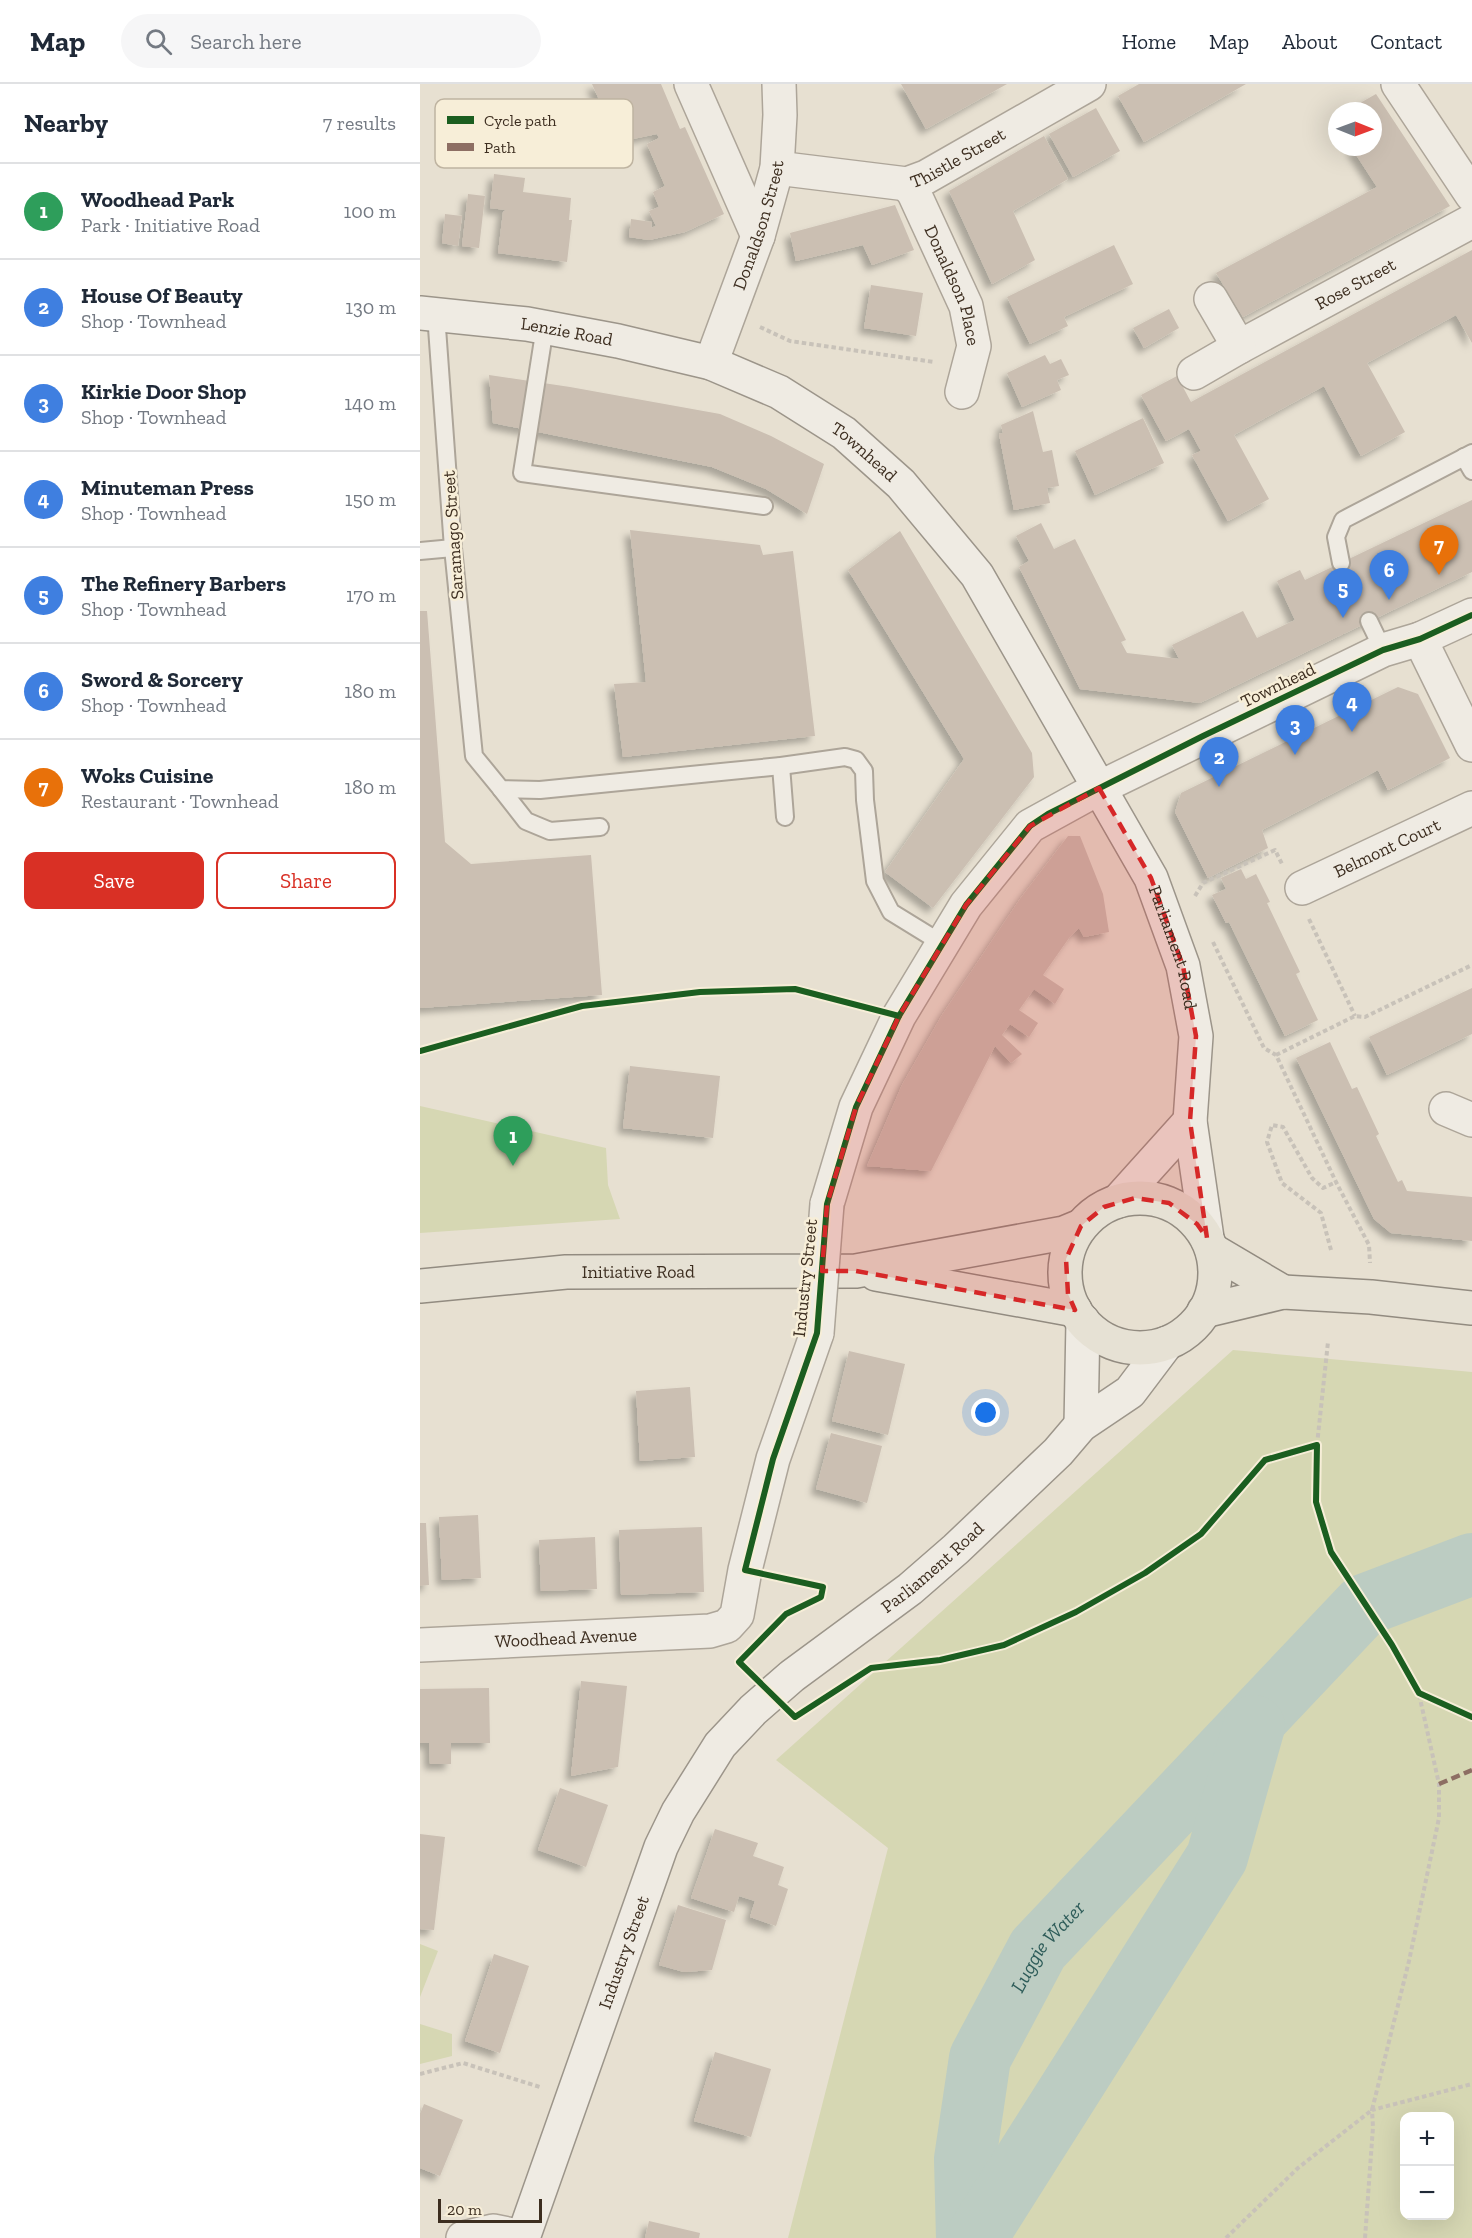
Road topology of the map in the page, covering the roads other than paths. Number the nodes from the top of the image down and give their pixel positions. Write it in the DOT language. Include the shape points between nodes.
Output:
graph roads {
  1 [pos="691,84"];
  2 [pos="779,84"];
  3 [pos="1089,84"];
  4 [pos="1398,84"];
  5 [pos="777,168"];
  6 [pos="907,184"];
  7 [pos="1472,195"];
  8 [pos="1472,221"];
  9 [pos="758,236"];
  10 [pos="1210,299"];
  11 [pos="428,314"];
  12 [pos="545,327"];
  13 [pos="1239,347"];
  14 [pos="711,363"];
  15 [pos="1194,373"];
  16 [pos="965,380"];
  17 [pos="1469,460"];
  18 [pos="764,506"];
  19 [pos="453,548"];
  20 [pos="420,551"];
  21 [pos="1341,563"];
  22 [pos="1472,615"];
  23 [pos="1369,621"];
  24 [pos="1420,639"];
  25 [pos="1383,651"];
  26 [pos="1472,745"];
  27 [pos="781,766"];
  28 [pos="1099,788"];
  29 [pos="501,789"];
  30 [pos="1472,808"];
  31 [pos="785,817"];
  32 [pos="600,827"];
  33 [pos="1302,888"];
  34 [pos="943,944"];
  35 [pos="1190,1121"];
  36 [pos="1118,1201"];
  37 [pos="1081,1226"];
  38 [pos="1209,1244"];
  39 [pos="856,1271"];
  40 [pos="420,1286"];
  41 [pos="1283,1292"];
  42 [pos="1472,1308"];
  43 [pos="1204,1311"];
  44 [pos="1079,1316"];
  45 [pos="1167,1343"];
  46 [pos="1081,1425"];
  47 [pos="710,1631"];
  48 [pos="420,1645"];
  49 [pos="771,1693"];
  50 [pos="523,2237"];
  51 [pos="464,2238"];
  1 -- 9 [label="street"];
  2 -- 5 [label="street, Donaldson Street"];
  3 -- 6 [label="street, Thistle Street" via="926,177"];
  4 -- 7 [label="street"];
  5 -- 6 [label="street, Thistle Street"];
  5 -- 9 [label="street, Donaldson Street"];
  6 -- 16 [label="street, Donaldson Place" via="966,306 974,346"];
  8 -- 13 [label="street, Rose Street"];
  9 -- 14 [label="street, Donaldson Street"];
  10 -- 13 [label="street"];
  11 -- 12 [label="street, Lenzie Road"];
  11 -- 19 [label="lane, Saramago Street"];
  12 -- 14 [label="street, Lenzie Road"];
  12 -- 18 [label="lane" via="522,473"];
  13 -- 15 [label="street, Rose Street"];
  14 -- 28 [label="street, Townhead" via="779,392 835,427 901,484 977,575"];
  17 -- 21 [label="lane" via="1343,520 1336,537"];
  19 -- 20 [label="lane"];
  19 -- 29 [label="lane, Saramago Street" via="474,756"];
  22 -- 24 [label="street, Townhead"];
  23 -- 25 [label="lane"];
  24 -- 25 [label="street, Townhead"];
  24 -- 26 [label="street"];
  25 -- 28 [label="street, Townhead"];
  27 -- 29 [label="lane" via="540,790"];
  27 -- 31 [label="lane"];
  27 -- 34 [label="lane" via="844,757 856,760 864,771 875,881 891,912"];
  28 -- 34 [label="street, Industry Street" via="1030,826 966,905"];
  28 -- 35 [label="street, Parliament Road" via="1151,878 1183,966 1196,1036"];
  29 -- 32 [label="lane" via="526,821 550,831"];
  30 -- 33 [label="street, Belmont Court"];
  34 -- 47 [label="street, Industry Street, bridge" via="899,1016 856,1107 828,1204 817,1334 773,1459 737,1615 727,1626"];
  35 -- 36 [label="street"];
  35 -- 38 [label="street, Parliament Road"];
  36 -- 37 [label="main road"];
  36 -- 38 [label="main road" via="1152,1198 1169,1203 1191,1218"];
  37 -- 39 [label="main road" via="1064,1233"];
  37 -- 44 [label="main road" via="1066,1258 1065,1276 1068,1294"];
  38 -- 41 [label="main road"];
  38 -- 43 [label="main road" via="1215,1263 1214,1288"];
  39 -- 40 [label="main road, Initiative Road" via="566,1272"];
  39 -- 44 [label="main road"];
  41 -- 42 [label="main road"];
  41 -- 43 [label="main road"];
  43 -- 45 [label="main road" via="1188,1330"];
  44 -- 45 [label="main road" via="1107,1340 1121,1346 1152,1347"];
  44 -- 46 [label="street"];
  45 -- 46 [label="street, Parliament Road" via="1130,1392"];
  46 -- 49 [label="street, Parliament Road" via="1051,1459 956,1549"];
  47 -- 48 [label="street, Woodhead Avenue"];
  49 -- 50 [label="street, Industry Street" via="720,1745 678,1812 654,1867"];
  50 -- 51 [label="street" via="493,2231"];
}
